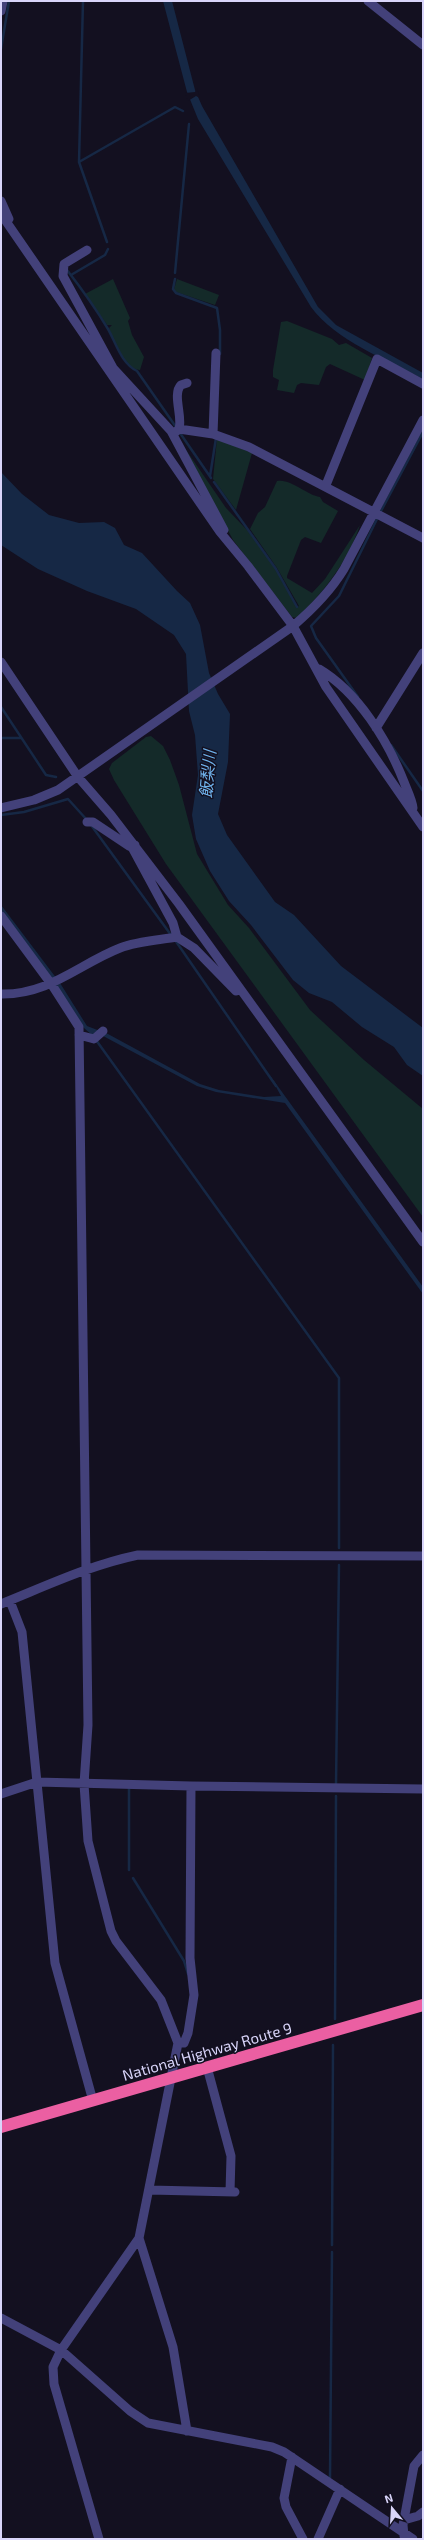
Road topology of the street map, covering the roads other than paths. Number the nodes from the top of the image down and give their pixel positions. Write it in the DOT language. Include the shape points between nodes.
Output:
graph roads {
  1 [pos="3,1"];
  2 [pos="368,1"];
  3 [pos="1,11"];
  4 [pos="423,45"];
  5 [pos="1,201"];
  6 [pos="1,214"];
  7 [pos="9,225"];
  8 [pos="87,250"];
  9 [pos="216,353"];
  10 [pos="110,369"];
  11 [pos="187,383"];
  12 [pos="423,384"];
  13 [pos="423,420"];
  14 [pos="176,432"];
  15 [pos="213,434"];
  16 [pos="326,485"];
  17 [pos="374,511"];
  18 [pos="423,538"];
  19 [pos="228,543"];
  20 [pos="289,629"];
  21 [pos="423,653"];
  22 [pos="1,662"];
  23 [pos="318,668"];
  24 [pos="376,728"];
  25 [pos="81,775"];
  26 [pos="1,808"];
  27 [pos="414,812"];
  28 [pos="423,817"];
  29 [pos="88,822"];
  30 [pos="423,827"];
  31 [pos="134,846"];
  32 [pos="1,916"];
  33 [pos="178,937"];
  34 [pos="54,983"];
  35 [pos="243,992"];
  36 [pos="1,994"];
  37 [pos="79,1035"];
  38 [pos="98,1036"];
  39 [pos="423,1242"];
  40 [pos="423,1556"];
  41 [pos="85,1571"];
  42 [pos="10,1601"];
  43 [pos="1,1604"];
  44 [pos="37,1782"];
  45 [pos="84,1784"];
  46 [pos="191,1786"];
  47 [pos="423,1789"];
  48 [pos="1,1794"];
  49 [pos="423,2004"];
  50 [pos="178,2043"];
  51 [pos="207,2067"];
  52 [pos="172,2078"];
  53 [pos="93,2101"];
  54 [pos="1,2128"];
  55 [pos="150,2190"];
  56 [pos="139,2238"];
  57 [pos="1,2318"];
  58 [pos="60,2350"];
  59 [pos="187,2431"];
  60 [pos="423,2455"];
  61 [pos="292,2457"];
  62 [pos="340,2489"];
  63 [pos="423,2512"];
  64 [pos="404,2520"];
  65 [pos="404,2536"];
  66 [pos="99,2539"];
  67 [pos="303,2539"];
  68 [pos="318,2539"];
  69 [pos="413,2539"];
  1 -- 3 [label="street"];
  2 -- 4 [label="street"];
  5 -- 7 [label="street" via="8,214"];
  6 -- 7 [label="street"];
  7 -- 10 [label="street"];
  8 -- 10 [label="street" via="64,264 62,273"];
  9 -- 15 [label="street"];
  10 -- 14 [label="street"];
  10 -- 19 [label="street"];
  11 -- 14 [label="street" via="178,389 181,422"];
  12 -- 16 [label="street" via="377,359"];
  13 -- 17 [label="street"];
  14 -- 15 [label="street"];
  14 -- 19 [label="street" via="223,527"];
  15 -- 16 [label="street" via="249,447"];
  16 -- 17 [label="street"];
  17 -- 18 [label="street"];
  17 -- 20 [label="street" via="337,581 320,602"];
  19 -- 20 [label="street"];
  20 -- 23 [label="street"];
  20 -- 25 [label="street"];
  21 -- 24 [label="street"];
  22 -- 25 [label="street"];
  23 -- 24 [label="street" via="360,706"];
  23 -- 27 [label="street" via="326,687"];
  24 -- 27 [label="street" via="390,749"];
  25 -- 26 [label="street" via="58,790 34,800"];
  25 -- 31 [label="street"];
  27 -- 28 [label="street"];
  27 -- 30 [label="street"];
  29 -- 31 [label="street" via="100,826"];
  31 -- 33 [label="street"];
  31 -- 35 [label="street"];
  32 -- 34 [label="street"];
  33 -- 34 [label="street" via="118,948"];
  33 -- 35 [label="street" via="194,948 237,992"];
  34 -- 36 [label="street"];
  34 -- 37 [label="street" via="77,1022"];
  35 -- 39 [label="street"];
  37 -- 38 [label="street"];
  37 -- 41 [label="street"];
  40 -- 41 [label="street" via="151,1554 111,1561"];
  41 -- 42 [label="street"];
  41 -- 45 [label="street" via="88,1725"];
  42 -- 43 [label="street"];
  42 -- 44 [label="street" via="22,1632"];
  44 -- 45 [label="street"];
  44 -- 48 [label="street"];
  44 -- 53 [label="street" via="55,1963"];
  45 -- 46 [label="street"];
  45 -- 50 [label="street" via="88,1841 111,1931 160,2000"];
  46 -- 47 [label="street"];
  46 -- 50 [label="street" via="190,1958 194,1995 188,2033 184,2043"];
  49 -- 51 [label="highway, National Highway Route 9"];
  50 -- 52 [label="street"];
  51 -- 52 [label="highway, National Highway Route 9"];
  51 -- 55 [label="street" via="231,2156 233,2192"];
  52 -- 53 [label="highway, National Highway Route 9"];
  52 -- 55 [label="street"];
  53 -- 54 [label="highway, National Highway Route 9"];
  55 -- 56 [label="street"];
  56 -- 58 [label="street"];
  56 -- 59 [label="street" via="173,2347"];
  57 -- 58 [label="street"];
  58 -- 59 [label="street" via="130,2411 148,2423"];
  58 -- 66 [label="street" via="53,2367 54,2384"];
  59 -- 61 [label="street" via="272,2447"];
  60 -- 64 [label="street" via="414,2466"];
  61 -- 62 [label="street"];
  61 -- 67 [label="street" via="284,2498 286,2508"];
  62 -- 65 [label="street"];
  62 -- 68 [label="street"];
  63 -- 64 [label="street"];
  64 -- 65 [label="street"];
  65 -- 69 [label="street"];
}
